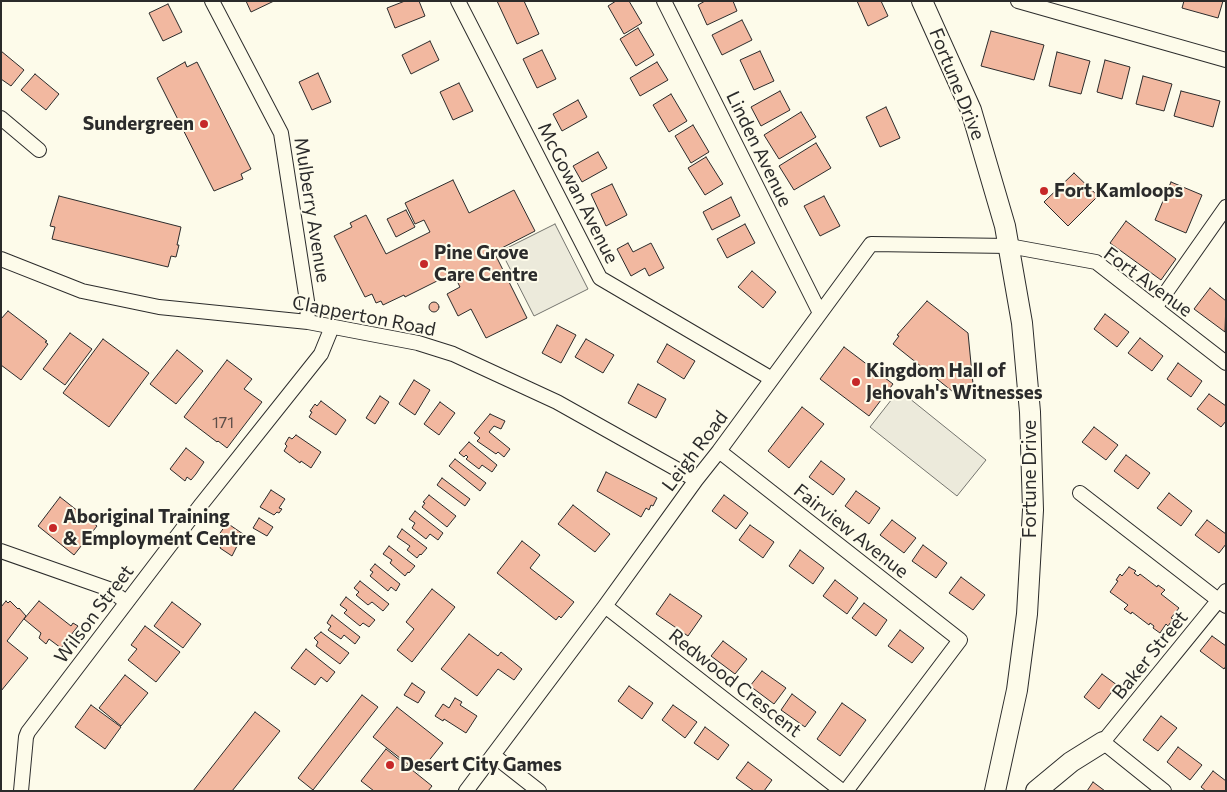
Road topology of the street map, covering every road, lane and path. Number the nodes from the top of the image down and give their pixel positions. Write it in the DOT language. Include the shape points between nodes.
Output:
graph roads {
  1 [pos="212,1"];
  2 [pos="458,1"];
  3 [pos="664,1"];
  4 [pos="922,1"];
  5 [pos="1018,1"];
  6 [pos="1226,60"];
  7 [pos="1,118"];
  8 [pos="39,150"];
  9 [pos="1226,208"];
  10 [pos="1009,246"];
  11 [pos="1,258"];
  12 [pos="1155,308"];
  13 [pos="820,313"];
  14 [pos="308,322"];
  15 [pos="332,327"];
  16 [pos="1226,363"];
  17 [pos="772,380"];
  18 [pos="719,451"];
  19 [pos="696,480"];
  20 [pos="1080,494"];
  21 [pos="1,551"];
  22 [pos="1223,599"];
  23 [pos="126,602"];
  24 [pos="605,606"];
  25 [pos="1103,742"];
  26 [pos="493,755"];
  27 [pos="21,791"];
  28 [pos="466,791"];
  29 [pos="539,791"];
  30 [pos="842,791"];
  31 [pos="846,791"];
  32 [pos="995,791"];
  33 [pos="1036,791"];
  34 [pos="1164,791"];
  1 -- 14 [label="street, Mulberry Avenue" via="281,133"];
  2 -- 17 [label="street, McGowan Avenue" via="600,278"];
  3 -- 13 [label="street, Linden Avenue"];
  4 -- 10 [label="main road, Fortune Drive" via="971,110"];
  5 -- 6 [label="street"];
  7 -- 8 [label="street"];
  9 -- 12 [label="street"];
  10 -- 12 [label="street, Fort Avenue" via="1096,262"];
  10 -- 13 [label="street, Leigh Road" via="871,244"];
  10 -- 32 [label="main road, Fortune Drive" via="1022,323 1030,412 1033,510 1027,614 1017,690"];
  11 -- 14 [label="street, Clapperton Road" via="82,291 159,307"];
  12 -- 16 [label="street, Fort Avenue"];
  13 -- 17 [label="street, Leigh Road"];
  14 -- 15 [label="street, Clapperton Road"];
  15 -- 19 [label="street, Clapperton Road" via="418,343 453,354 557,402"];
  15 -- 23 [label="street, Wilson Street" via="321,354"];
  17 -- 18 [label="street, Leigh Road"];
  18 -- 19 [label="street, Leigh Road"];
  18 -- 31 [label="street, Fairview Avenue" via="960,640"];
  19 -- 24 [label="street, Leigh Road"];
  20 -- 22 [label="street"];
  21 -- 23 [label="street" via="109,589"];
  22 -- 25 [label="street, Baker Street"];
  23 -- 27 [label="street, Wilson Street" via="28,732"];
  24 -- 26 [label="street, Leigh Road"];
  24 -- 30 [label="street, Redwood Crescent"];
  25 -- 33 [label="main road" via="1071,762"];
  25 -- 34 [label="street"];
  26 -- 28 [label="street, Leigh Road"];
  26 -- 29 [label="street"];
}
